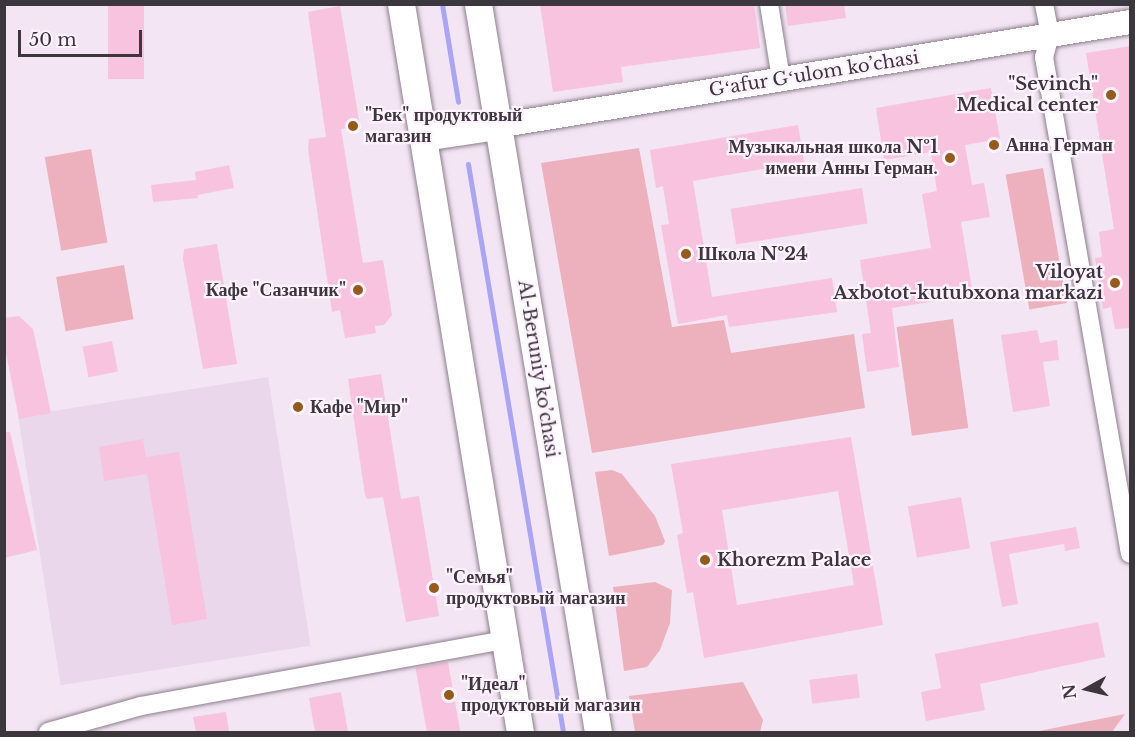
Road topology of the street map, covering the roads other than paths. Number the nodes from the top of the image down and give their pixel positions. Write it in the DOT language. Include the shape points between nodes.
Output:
graph roads {
  1 [pos="401,4"];
  2 [pos="478,4"];
  3 [pos="769,4"];
  4 [pos="1044,4"];
  5 [pos="1131,22"];
  6 [pos="1050,35"];
  7 [pos="781,79"];
  8 [pos="498,126"];
  9 [pos="424,137"];
  10 [pos="1131,554"];
  11 [pos="505,640"];
  12 [pos="48,732"];
  13 [pos="520,732"];
  14 [pos="598,732"];
  1 -- 9 [label="main road"];
  2 -- 8 [label="main road, Al-Beruniy ko’chasi"];
  3 -- 7 [label="street"];
  4 -- 6 [label="street"];
  5 -- 6 [label="street, Gʻafur Gʻulom ko’chasi"];
  6 -- 7 [label="street, Gʻafur Gʻulom ko’chasi"];
  6 -- 10 [label="street" via="1044,57"];
  7 -- 8 [label="street, Gʻafur Gʻulom ko’chasi"];
  8 -- 9 [label="main road"];
  8 -- 14 [label="main road, Al-Beruniy ko’chasi"];
  9 -- 11 [label="main road"];
  11 -- 12 [label="street" via="141,706"];
  11 -- 13 [label="main road"];
}
